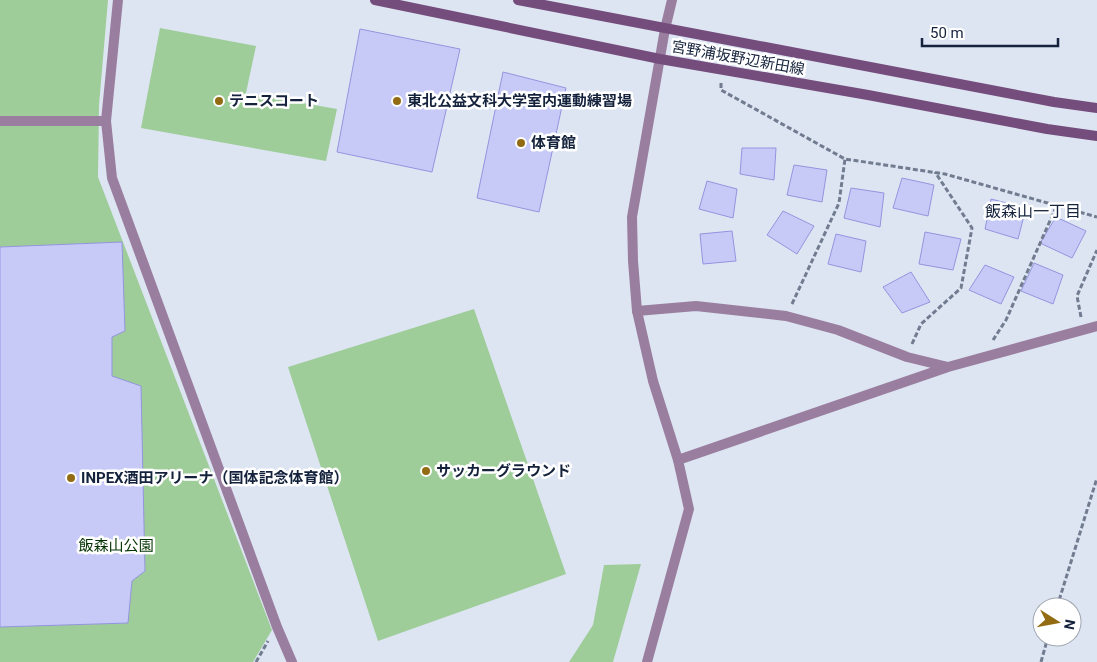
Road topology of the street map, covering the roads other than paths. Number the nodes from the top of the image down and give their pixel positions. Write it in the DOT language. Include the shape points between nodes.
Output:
graph roads {
  1 [pos="118,0"];
  2 [pos="375,0"];
  3 [pos="518,0"];
  4 [pos="672,0"];
  5 [pos="665,29"];
  6 [pos="660,60"];
  7 [pos="1097,108"];
  8 [pos="0,121"];
  9 [pos="106,121"];
  10 [pos="1097,136"];
  11 [pos="638,311"];
  12 [pos="1097,326"];
  13 [pos="948,367"];
  14 [pos="678,460"];
  15 [pos="292,662"];
  16 [pos="647,662"];
  1 -- 9 [label="street"];
  2 -- 6 [label="main road, 宮野浦坂野辺新田線"];
  3 -- 5 [label="main road, 宮野浦坂野辺新田線"];
  4 -- 5 [label="street"];
  5 -- 6 [label="street"];
  5 -- 7 [label="main road, 宮野浦坂野辺新田線"];
  6 -- 10 [label="main road, 宮野浦坂野辺新田線"];
  6 -- 11 [label="street" via="632,217"];
  8 -- 9 [label="street"];
  9 -- 15 [label="street" via="112,178"];
  11 -- 13 [label="street" via="696,306 786,316 838,330 906,357"];
  11 -- 14 [label="street" via="653,381"];
  12 -- 13 [label="street"];
  13 -- 14 [label="street"];
  14 -- 16 [label="street" via="689,509"];
}
